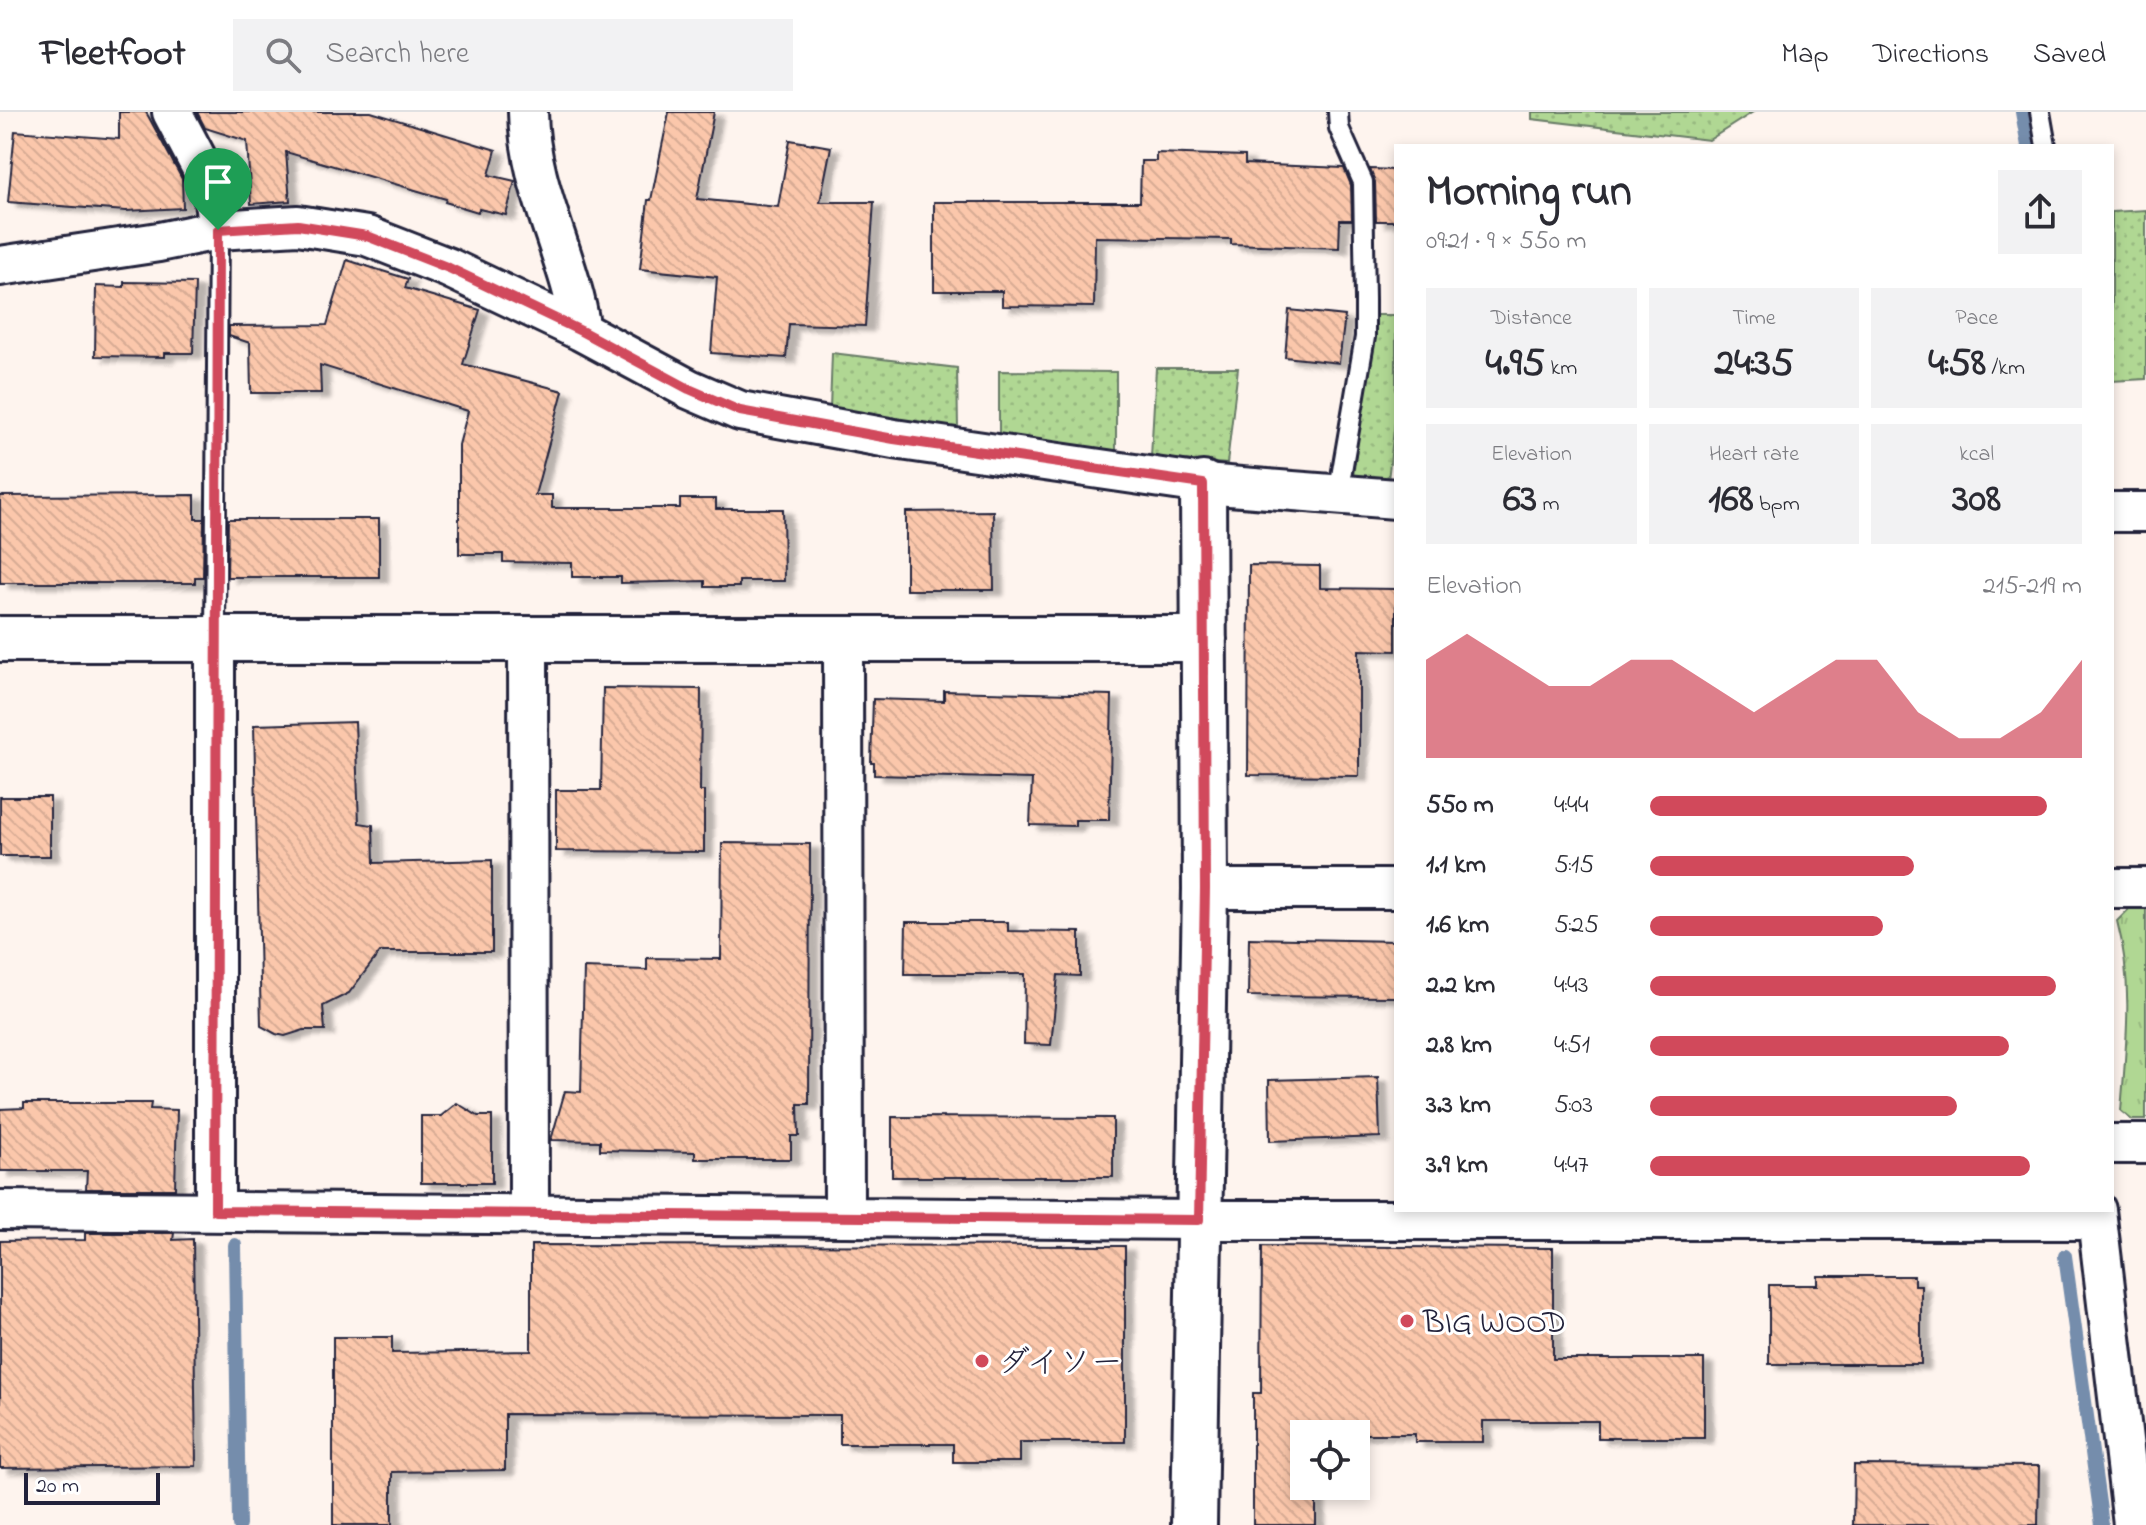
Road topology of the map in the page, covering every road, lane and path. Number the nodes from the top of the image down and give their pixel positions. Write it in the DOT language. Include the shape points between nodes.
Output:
graph roads {
  1 [pos="172,112"];
  2 [pos="528,112"];
  3 [pos="1338,112"];
  4 [pos="2040,112"];
  5 [pos="2046,144"];
  6 [pos="218,230"];
  7 [pos="0,266"];
  8 [pos="581,331"];
  9 [pos="1203,484"];
  10 [pos="1338,494"];
  11 [pos="1394,499"];
  12 [pos="2114,512"];
  13 [pos="2146,512"];
  14 [pos="0,639"];
  15 [pos="1204,639"];
  16 [pos="528,640"];
  17 [pos="843,640"];
  18 [pos="215,641"];
  19 [pos="2114,888"];
  20 [pos="2146,888"];
  21 [pos="1205,889"];
  22 [pos="1394,889"];
  23 [pos="2114,1144"];
  24 [pos="2146,1144"];
  25 [pos="0,1210"];
  26 [pos="215,1211"];
  27 [pos="529,1214"];
  28 [pos="2096,1215"];
  29 [pos="844,1217"];
  30 [pos="1199,1220"];
  31 [pos="1194,1525"];
  32 [pos="2133,1525"];
  1 -- 6 [label="street" via="212,188"];
  2 -- 8 [label="street" via="536,180"];
  3 -- 10 [label="lane" via="1339,128 1363,182 1365,299 1365,337"];
  4 -- 5 [label="lane"];
  6 -- 7 [label="street"];
  6 -- 8 [label="street" via="298,225 367,236 449,268"];
  6 -- 18 [label="lane"];
  8 -- 9 [label="street" via="740,411"];
  9 -- 10 [label="street"];
  9 -- 15 [label="street"];
  10 -- 11 [label="street"];
  12 -- 13 [label="street"];
  14 -- 18 [label="street"];
  15 -- 17 [label="street"];
  15 -- 21 [label="street"];
  16 -- 17 [label="street"];
  16 -- 18 [label="street"];
  16 -- 27 [label="street"];
  17 -- 29 [label="street"];
  18 -- 26 [label="street"];
  19 -- 20 [label="street"];
  21 -- 22 [label="street"];
  21 -- 30 [label="street"];
  23 -- 24 [label="street"];
  25 -- 26 [label="street"];
  26 -- 27 [label="street"];
  27 -- 29 [label="street"];
  28 -- 30 [label="street"];
  28 -- 32 [label="street"];
  29 -- 30 [label="street"];
  30 -- 31 [label="street"];
}
